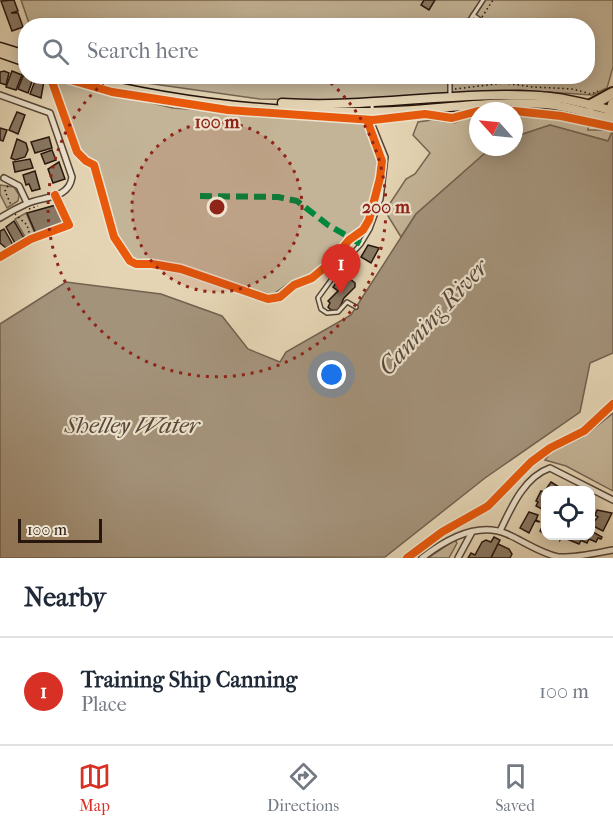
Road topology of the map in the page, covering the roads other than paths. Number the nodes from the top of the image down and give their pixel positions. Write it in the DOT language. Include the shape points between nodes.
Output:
graph roads {
  1 [pos="481,1"];
  2 [pos="473,15"];
  3 [pos="471,18"];
  4 [pos="477,18"];
  5 [pos="0,47"];
  6 [pos="0,53"];
  7 [pos="18,53"];
  8 [pos="18,59"];
  9 [pos="107,84"];
  10 [pos="127,84"];
  11 [pos="450,84"];
  12 [pos="613,93"];
  13 [pos="0,94"];
  14 [pos="450,99"];
  15 [pos="591,105"];
  16 [pos="372,108"];
  17 [pos="612,112"];
  18 [pos="4,178"];
  19 [pos="27,203"];
  20 [pos="0,218"];
  21 [pos="356,307"];
  22 [pos="613,500"];
  23 [pos="500,531"];
  24 [pos="472,532"];
  25 [pos="613,550"];
  26 [pos="558,557"];
  27 [pos="422,558"];
  28 [pos="458,558"];
  1 -- 2 [label="lane"];
  2 -- 3 [label="lane"];
  2 -- 4 [label="lane"];
  5 -- 7 [label="main road"];
  6 -- 8 [label="main road"];
  9 -- 16 [label="main road" via="216,104 315,112"];
  10 -- 16 [label="main road" via="227,100"];
  11 -- 14 [label="lane"];
  12 -- 15 [label="highway"];
  13 -- 19 [label="street" via="50,113 72,177 65,192"];
  14 -- 15 [label="main road" via="534,96"];
  14 -- 16 [label="main road"];
  15 -- 17 [label="main road"];
  16 -- 17 [label="main road" via="535,104"];
  16 -- 21 [label="lane" via="373,125 387,165 379,206 361,244 318,298 327,314 338,312 347,302"];
  18 -- 19 [label="street" via="19,186"];
  19 -- 20 [label="street"];
  22 -- 23 [label="street" via="550,468 535,476 521,492"];
  23 -- 24 [label="street"];
  23 -- 26 [label="street"];
  24 -- 27 [label="street" via="442,543"];
  24 -- 28 [label="street"];
  25 -- 26 [label="street"];
}
